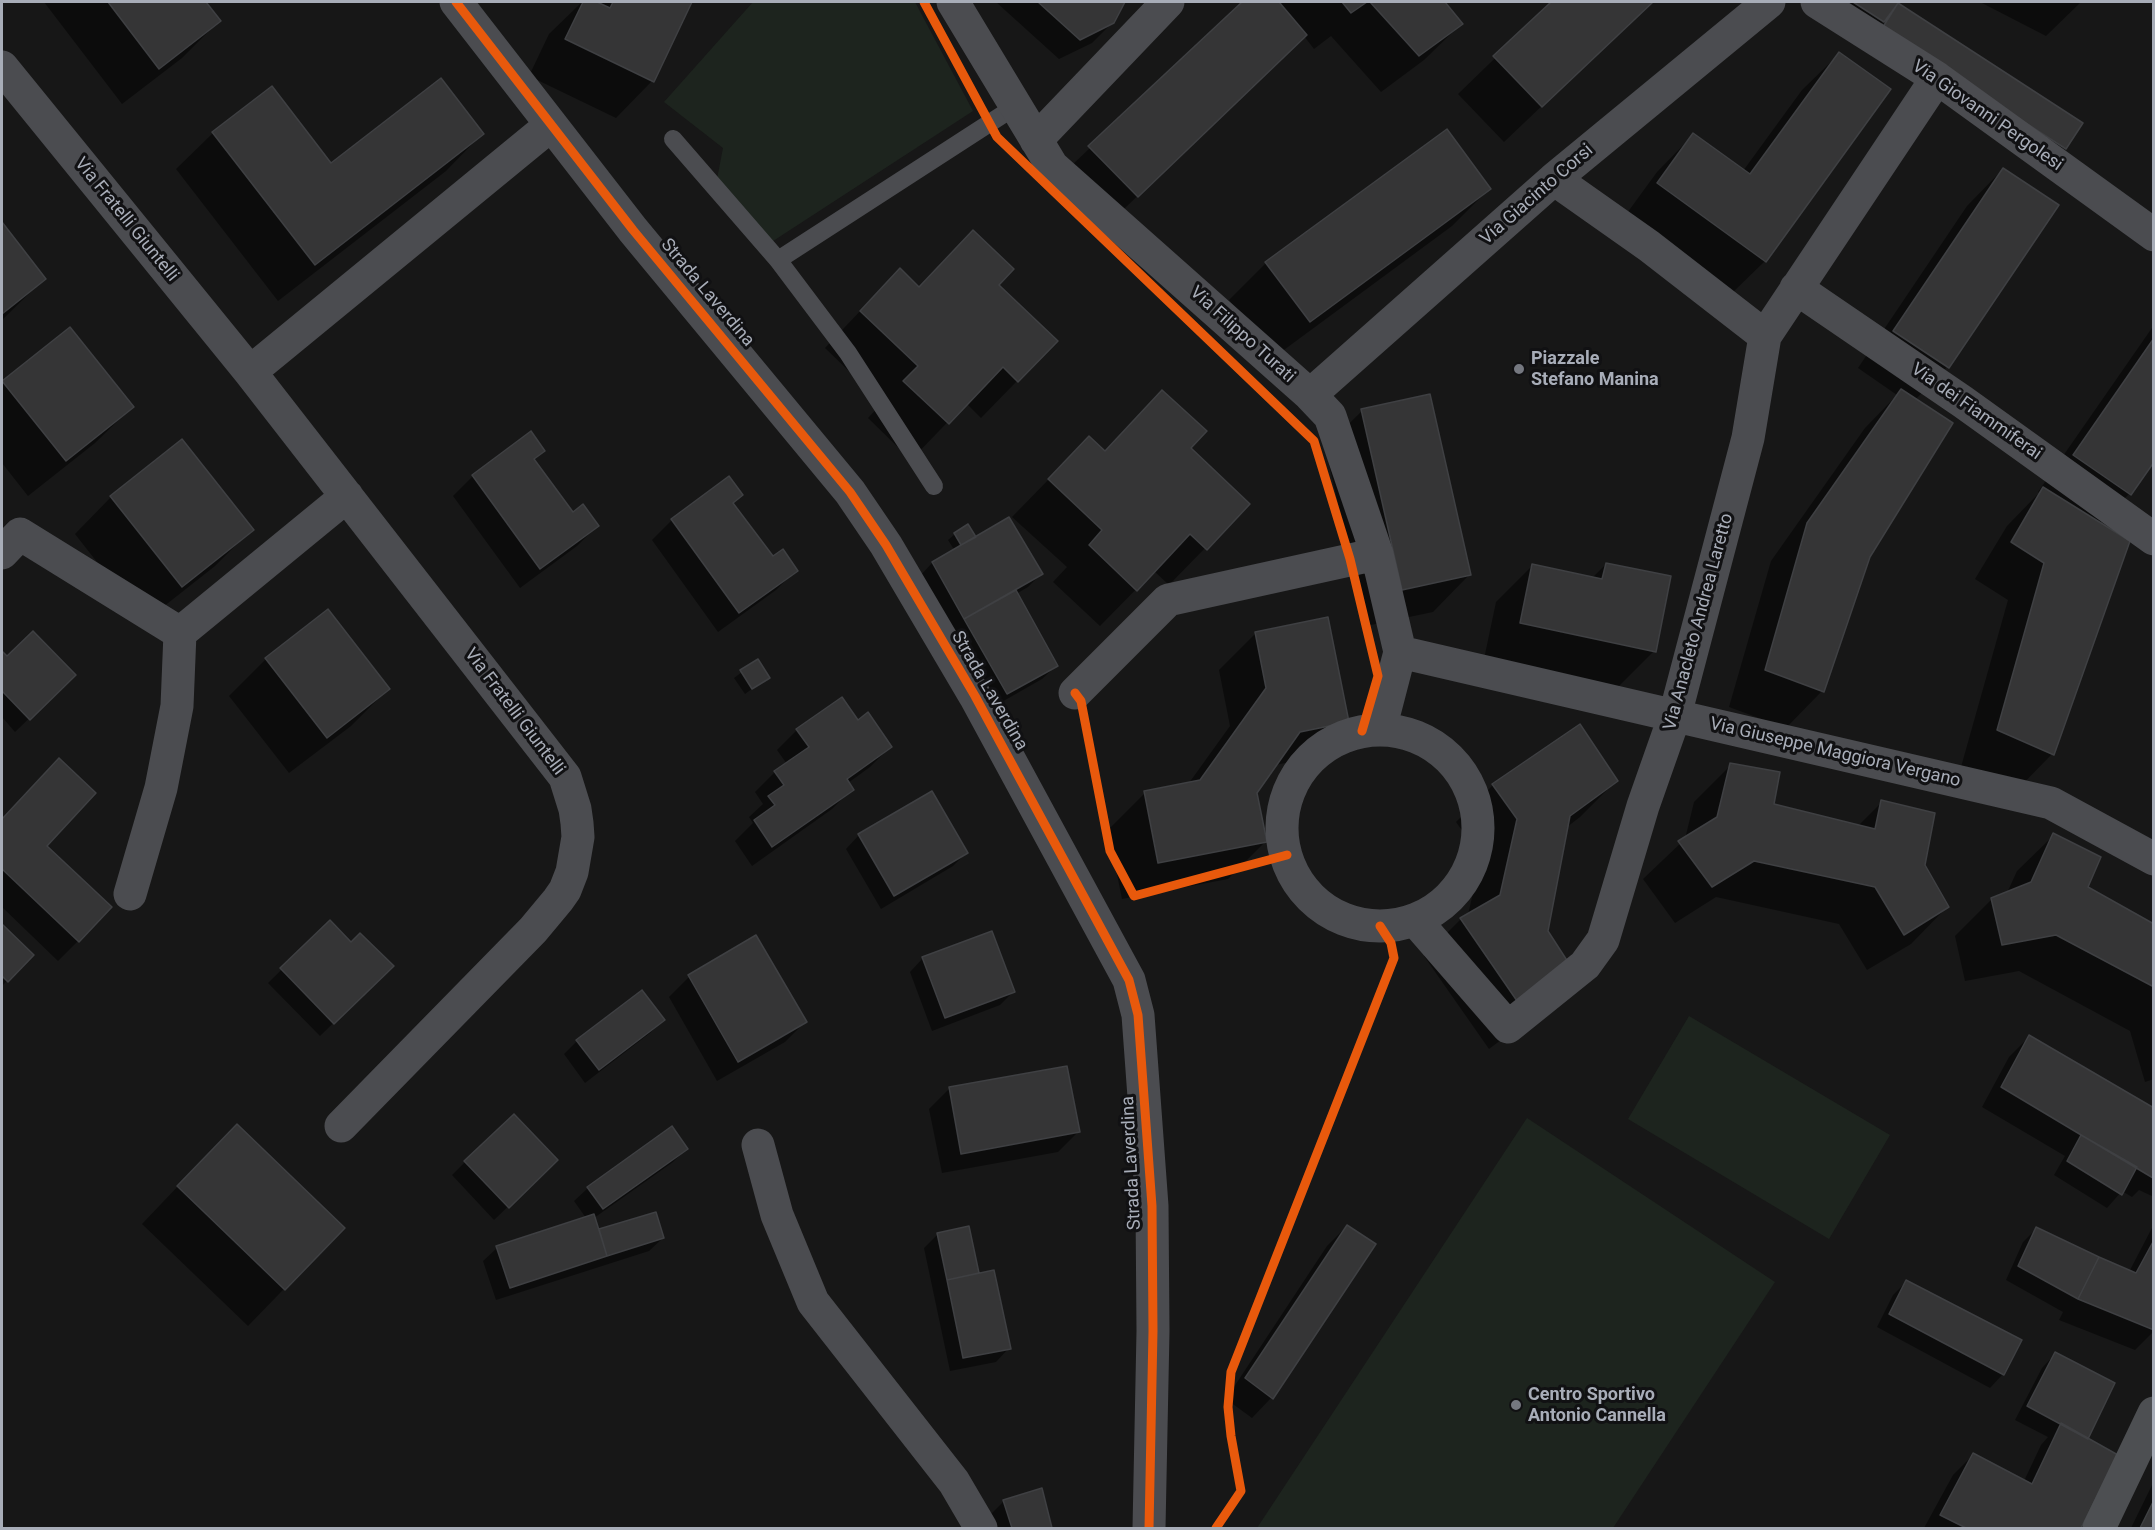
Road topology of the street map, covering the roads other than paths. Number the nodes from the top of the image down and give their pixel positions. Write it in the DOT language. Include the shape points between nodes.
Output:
graph roads {
  1 [pos="456,2"];
  2 [pos="953,2"];
  3 [pos="1168,2"];
  4 [pos="1769,2"];
  5 [pos="1817,2"];
  6 [pos="2,68"];
  7 [pos="1937,78"];
  8 [pos="1016,106"];
  9 [pos="551,125"];
  10 [pos="673,139"];
  11 [pos="1036,140"];
  12 [pos="1554,179"];
  13 [pos="2154,235"];
  14 [pos="778,260"];
  15 [pos="1796,288"];
  16 [pos="1765,336"];
  17 [pos="250,372"];
  18 [pos="1310,395"];
  19 [pos="934,486"];
  20 [pos="347,496"];
  21 [pos="2154,539"];
  22 [pos="2,553"];
  23 [pos="1377,554"];
  24 [pos="180,633"];
  25 [pos="1400,652"];
  26 [pos="1075,693"];
  27 [pos="1675,715"];
  28 [pos="1380,729"];
  29 [pos="2154,859"];
  30 [pos="130,894"];
  31 [pos="1415,920"];
  32 [pos="341,1126"];
  33 [pos="758,1145"];
  34 [pos="2154,1413"];
  35 [pos="981,1528"];
  36 [pos="1149,1528"];
  37 [pos="2099,1528"];
  1 -- 9 [label="street, Strada Laverdina"];
  2 -- 8 [label="street, Via Filippo Turati"];
  3 -- 11 [label="street"];
  4 -- 12 [label="street, Via Giacinto Corsi"];
  5 -- 7 [label="street, Via Giovanni Pergolesi"];
  6 -- 17 [label="street, Via Fratelli Giuntelli"];
  7 -- 13 [label="street, Via Giovanni Pergolesi"];
  7 -- 15 [label="street, Via Anacleto Andrea Laretto"];
  8 -- 11 [label="street, Via Filippo Turati"];
  8 -- 14 [label="lane"];
  9 -- 17 [label="street"];
  9 -- 36 [label="street, Strada Laverdina" via="850,492 886,544 980,706 1129,980 1138,1015 1152,1206"];
  10 -- 14 [label="lane"];
  11 -- 18 [label="street, Via Filippo Turati" via="1052,166"];
  12 -- 16 [label="street"];
  12 -- 18 [label="street, Via Giacinto Corsi"];
  14 -- 19 [label="lane" via="848,353"];
  15 -- 16 [label="street, Via Anacleto Andrea Laretto"];
  15 -- 21 [label="street, Via dei Fiammiferai"];
  16 -- 27 [label="street, Via Anacleto Andrea Laretto" via="1748,438"];
  17 -- 20 [label="street, Via Fratelli Giuntelli"];
  18 -- 23 [label="street, Via Filippo Turati" via="1330,416"];
  20 -- 24 [label="street"];
  20 -- 32 [label="street, Via Fratelli Giuntelli" via="565,777 578,837 572,872 558,900"];
  22 -- 24 [label="street" via="20,534"];
  23 -- 25 [label="street, Via Filippo Turati"];
  23 -- 26 [label="street" via="1168,600"];
  24 -- 30 [label="street" via="177,706 161,788"];
  25 -- 27 [label="street, Via Giuseppe Maggiora Vergano"];
  25 -- 28 [label="street, Via Filippo Turati"];
  27 -- 29 [label="street, Via Giuseppe Maggiora Vergano" via="2051,803"];
  27 -- 31 [label="street, Via Anacleto Andrea Laretto" via="1603,940 1585,965 1508,1027"];
  28 -- 31 [label="street" via="1409,734 1436,747 1458,768 1472,795 1478,825 1475,855 1462,882 1442,904"];
  28 -- 31 [label="street" via="1335,740 1311,757 1294,780 1287,798 1282,836 1289,864 1304,889 1325,909 1351,921 1380,926"];
  33 -- 35 [label="street" via="777,1215 813,1302 954,1482"];
  34 -- 37 [label="main road"];
}
